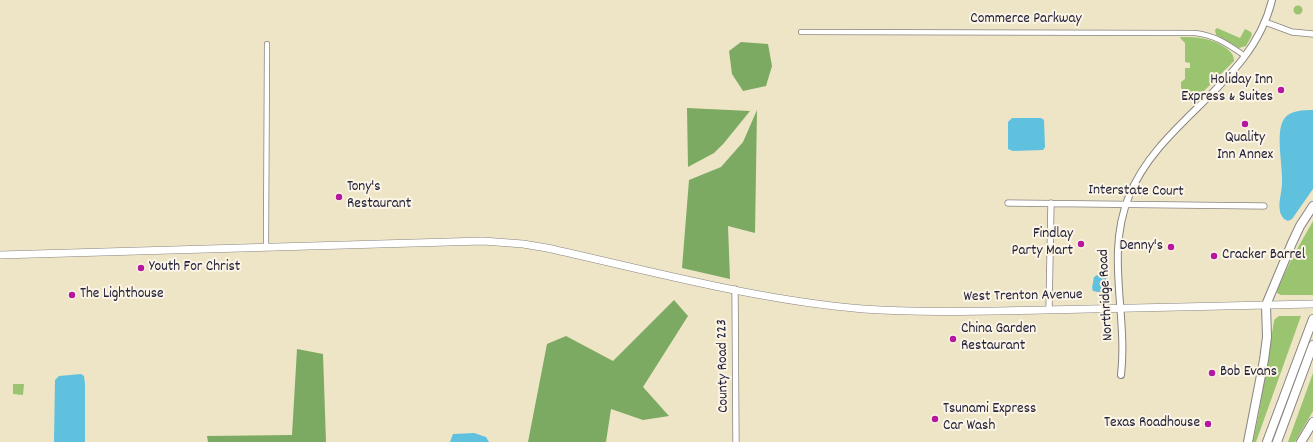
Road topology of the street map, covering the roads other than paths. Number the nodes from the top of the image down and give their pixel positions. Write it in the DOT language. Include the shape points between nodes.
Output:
graph roads {
  1 [pos="1272,0"];
  2 [pos="1264,22"];
  3 [pos="801,32"];
  4 [pos="1313,34"];
  5 [pos="266,44"];
  6 [pos="1245,56"];
  7 [pos="1008,203"];
  8 [pos="1051,203"];
  9 [pos="1126,204"];
  10 [pos="1264,206"];
  11 [pos="1313,206"];
  12 [pos="266,247"];
  13 [pos="0,255"];
  14 [pos="735,289"];
  15 [pos="1313,304"];
  16 [pos="1266,305"];
  17 [pos="1120,308"];
  18 [pos="1049,310"];
  19 [pos="1313,319"];
  20 [pos="1313,345"];
  21 [pos="1121,375"];
  22 [pos="1313,422"];
  23 [pos="736,442"];
  24 [pos="1248,442"];
  25 [pos="1267,442"];
  26 [pos="1276,442"];
  27 [pos="1301,442"];
  1 -- 2 [label="main road, Northridge Road"];
  2 -- 4 [label="street" via="1292,32"];
  2 -- 6 [label="main road, Northridge Road"];
  3 -- 6 [label="street, Commerce Parkway" via="1195,33 1218,39"];
  5 -- 12 [label="street"];
  6 -- 9 [label="main road, Northridge Road" via="1152,154 1139,174"];
  7 -- 8 [label="street, Interstate Court"];
  8 -- 9 [label="street, Interstate Court"];
  8 -- 18 [label="street"];
  9 -- 10 [label="street, Interstate Court"];
  9 -- 17 [label="main road, Northridge Road" via="1119,231 1117,255"];
  11 -- 16 [label="highway" via="1300,226"];
  12 -- 13 [label="main road, West Trenton Avenue"];
  12 -- 14 [label="main road, West Trenton Avenue" via="500,242 547,248"];
  14 -- 18 [label="main road, West Trenton Avenue" via="820,304 863,308 954,311"];
  14 -- 23 [label="street, County Road 223"];
  15 -- 16 [label="main road, West Trenton Avenue"];
  16 -- 17 [label="main road, West Trenton Avenue"];
  16 -- 24 [label="highway" via="1267,337 1264,360"];
  17 -- 18 [label="main road, West Trenton Avenue"];
  17 -- 21 [label="main road, Northridge Road" via="1123,362"];
  19 -- 25 [label="highway"];
  20 -- 26 [label="highway"];
  22 -- 27 [label="highway"];
}
